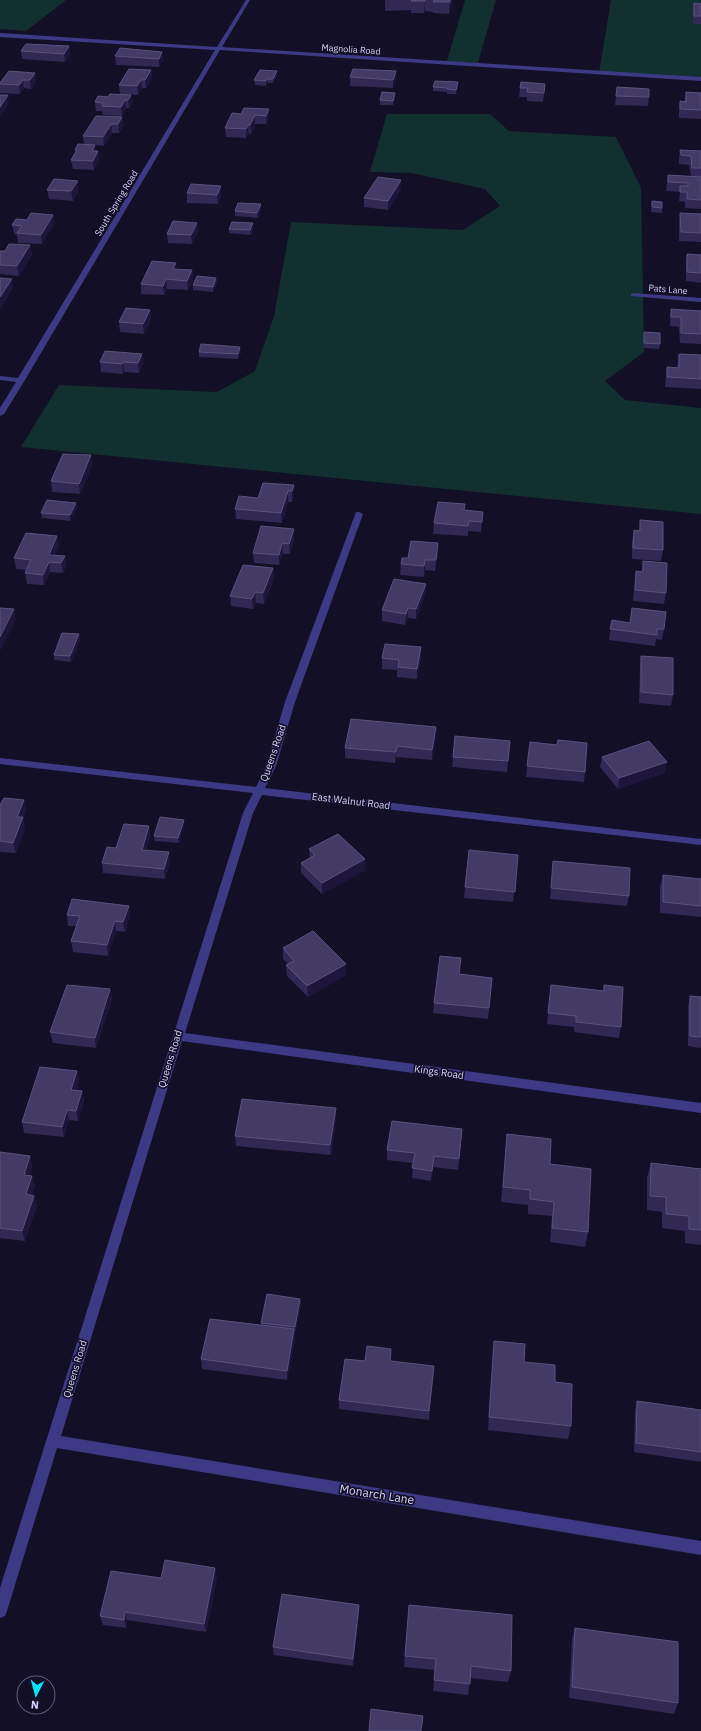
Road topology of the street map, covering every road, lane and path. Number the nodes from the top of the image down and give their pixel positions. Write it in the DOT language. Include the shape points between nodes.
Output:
graph roads {
  1 [pos="248,0"];
  2 [pos="1,36"];
  3 [pos="219,49"];
  4 [pos="701,79"];
  5 [pos="633,295"];
  6 [pos="701,300"];
  7 [pos="0,378"];
  8 [pos="21,380"];
  9 [pos="0,414"];
  10 [pos="359,514"];
  11 [pos="0,761"];
  12 [pos="259,790"];
  13 [pos="701,842"];
  14 [pos="178,1036"];
  15 [pos="701,1108"];
  16 [pos="52,1441"];
  17 [pos="701,1548"];
  18 [pos="0,1611"];
  1 -- 3 [label="street, South Spring Road"];
  2 -- 3 [label="street, Magnolia Road"];
  3 -- 4 [label="street, Magnolia Road"];
  3 -- 8 [label="street, South Spring Road"];
  5 -- 6 [label="street, Pats Lane"];
  7 -- 8 [label="street"];
  8 -- 9 [label="street, South Spring Road"];
  10 -- 12 [label="street, Queens Road" via="290,702 270,766"];
  11 -- 12 [label="street, East Walnut Road"];
  12 -- 13 [label="street, East Walnut Road"];
  12 -- 14 [label="street, Queens Road" via="248,813"];
  14 -- 15 [label="street, Kings Road"];
  14 -- 16 [label="street, Queens Road"];
  16 -- 17 [label="street, Monarch Lane"];
  16 -- 18 [label="street, Queens Road"];
}
